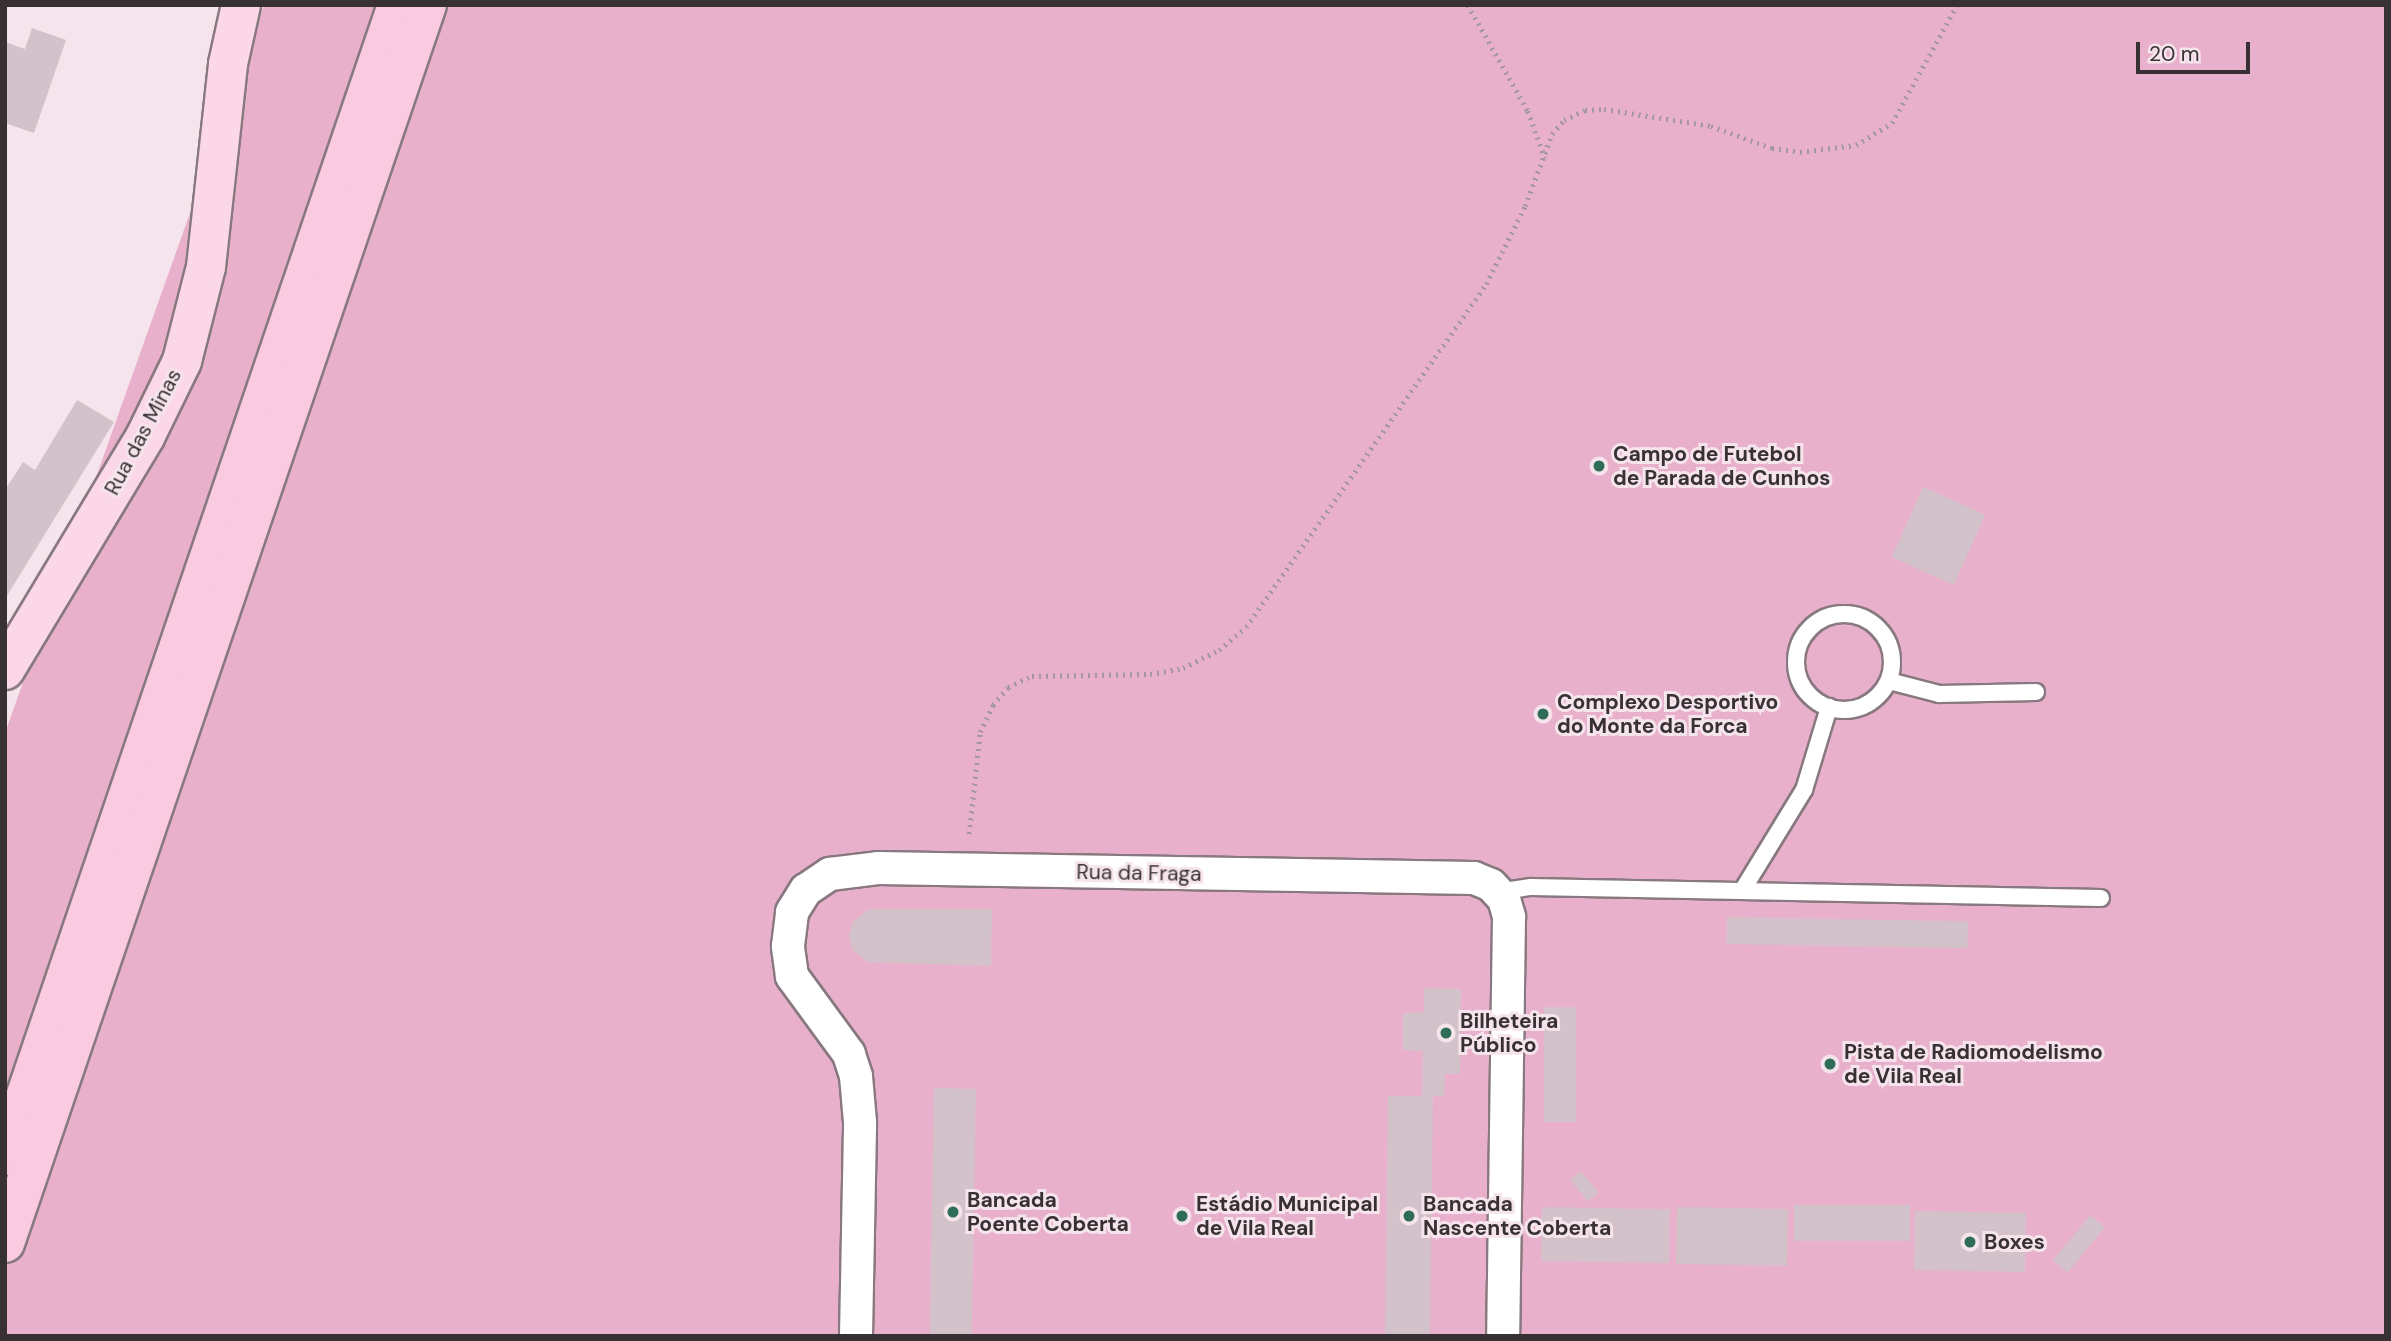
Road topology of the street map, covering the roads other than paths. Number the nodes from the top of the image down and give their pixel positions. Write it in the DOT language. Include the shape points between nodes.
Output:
graph roads {
  1 [pos="241,5"];
  2 [pos="397,5"];
  3 [pos="427,5"];
  4 [pos="5,670"];
  5 [pos="1889,681"];
  6 [pos="2036,692"];
  7 [pos="1829,708"];
  8 [pos="1742,891"];
  9 [pos="1498,892"];
  10 [pos="2101,898"];
  11 [pos="5,1156"];
  12 [pos="5,1242"];
  13 [pos="856,1336"];
  14 [pos="1503,1336"];
  1 -- 4 [label="main road, Rua das Minas" via="230,44 206,267 181,361 151,426"];
  2 -- 11 [label="highway"];
  3 -- 12 [label="highway"];
  5 -- 6 [label="lane" via="1939,694"];
  5 -- 7 [label="lane" via="1869,704 1853,710"];
  5 -- 7 [label="lane" via="1891,650 1880,630 1861,617 1831,615 1805,633 1796,665 1808,694"];
  7 -- 8 [label="lane" via="1804,790"];
  8 -- 9 [label="lane" via="1531,887"];
  8 -- 10 [label="lane"];
  9 -- 13 [label="street, Rua da Fraga" via="1474,878 965,870 844,871 818,881 792,912 788,946 792,976 849,1054 859,1093"];
  9 -- 14 [label="street" via="1509,917"];
}
